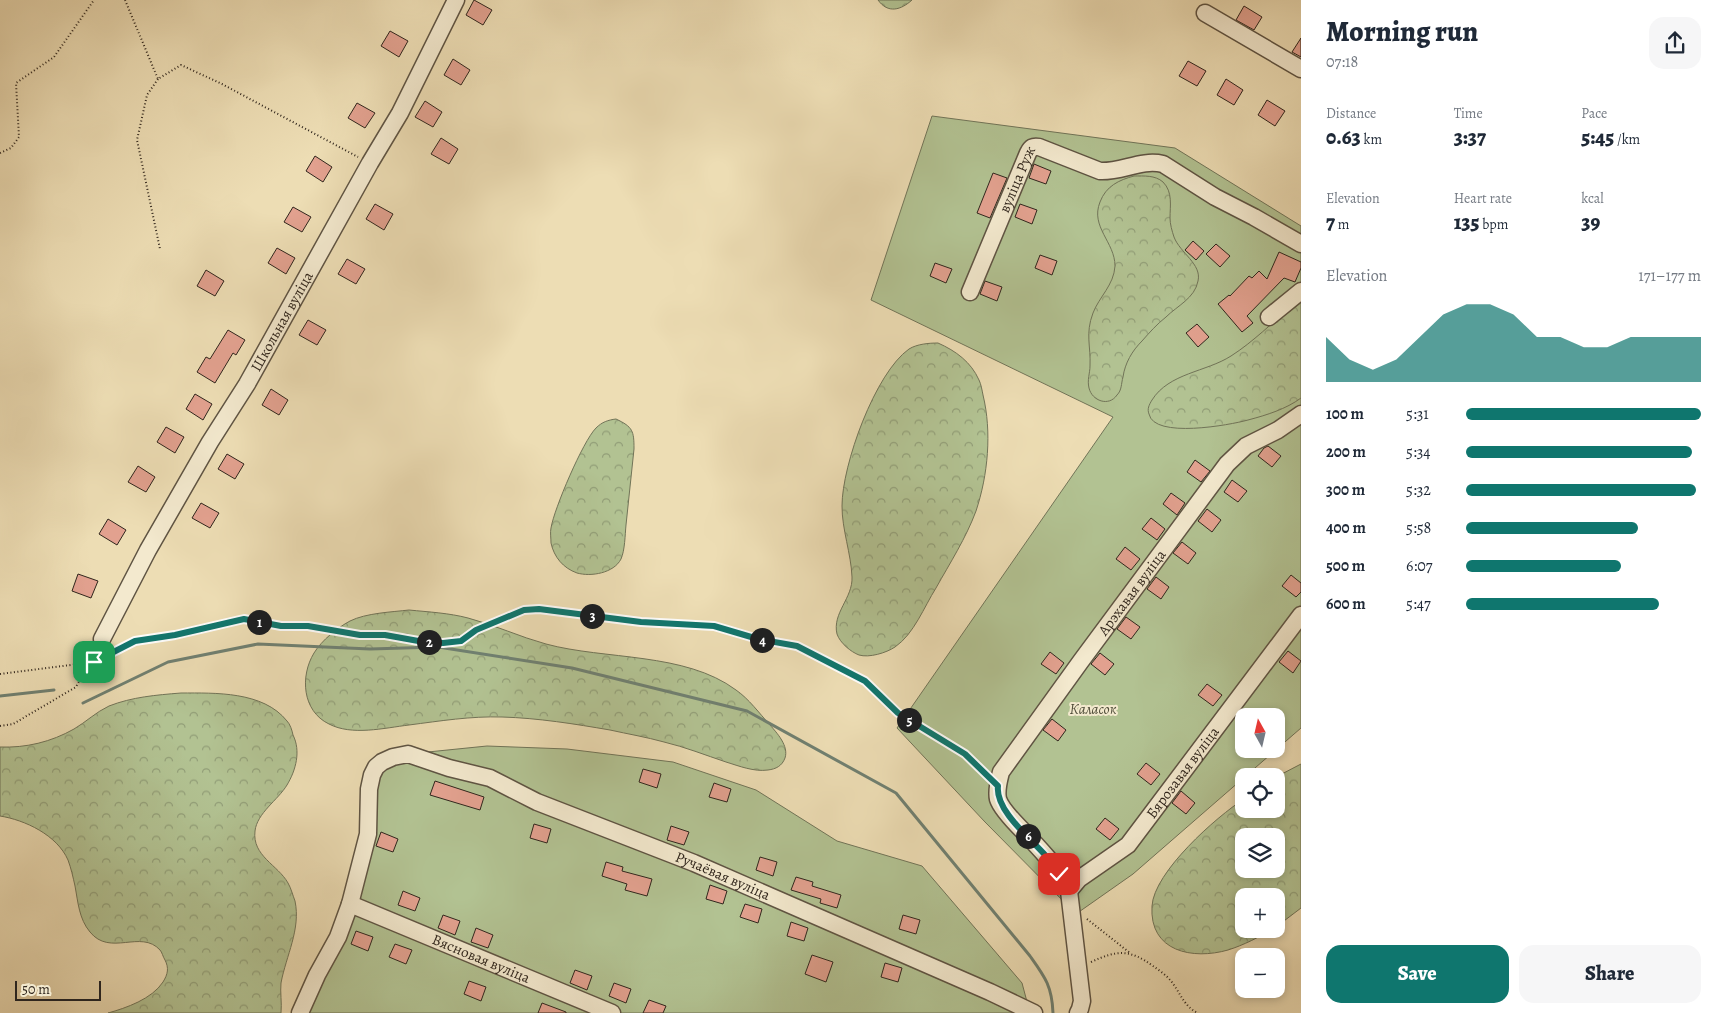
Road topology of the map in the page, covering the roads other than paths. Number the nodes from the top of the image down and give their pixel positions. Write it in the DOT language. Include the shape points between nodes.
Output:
graph roads {
  1 [pos="456,0"];
  2 [pos="1205,13"];
  3 [pos="1301,69"];
  4 [pos="1301,244"];
  5 [pos="1301,291"];
  6 [pos="970,292"];
  7 [pos="1269,317"];
  8 [pos="1301,414"];
  9 [pos="1301,615"];
  10 [pos="102,639"];
  11 [pos="1070,897"];
  12 [pos="350,904"];
  13 [pos="1032,1012"];
  14 [pos="300,1013"];
  15 [pos="612,1013"];
  16 [pos="1078,1013"];
  1 -- 10 [label="street, Школьная вуліца" via="400,113 247,384 148,550"];
  2 -- 3 [label="street"];
  4 -- 6 [label="street, вуліца Руж" via="1163,164 1146,162 1108,172 1100,171 1034,147 1028,153"];
  5 -- 7 [label="street"];
  8 -- 11 [label="street, Арэхавая вуліца" via="1246,446 1228,464 1002,772 998,793 1013,821 1047,857 1065,883"];
  9 -- 11 [label="street, Бярозавая вуліца" via="1128,845 1079,880"];
  11 -- 16 [label="street" via="1082,1000"];
  12 -- 13 [label="street, Ручаёвая вуліца" via="368,834 372,775 382,762 408,754 490,778 537,802 694,863"];
  12 -- 14 [label="street" via="338,937"];
  12 -- 15 [label="street, Вясновая вуліца"];
}
